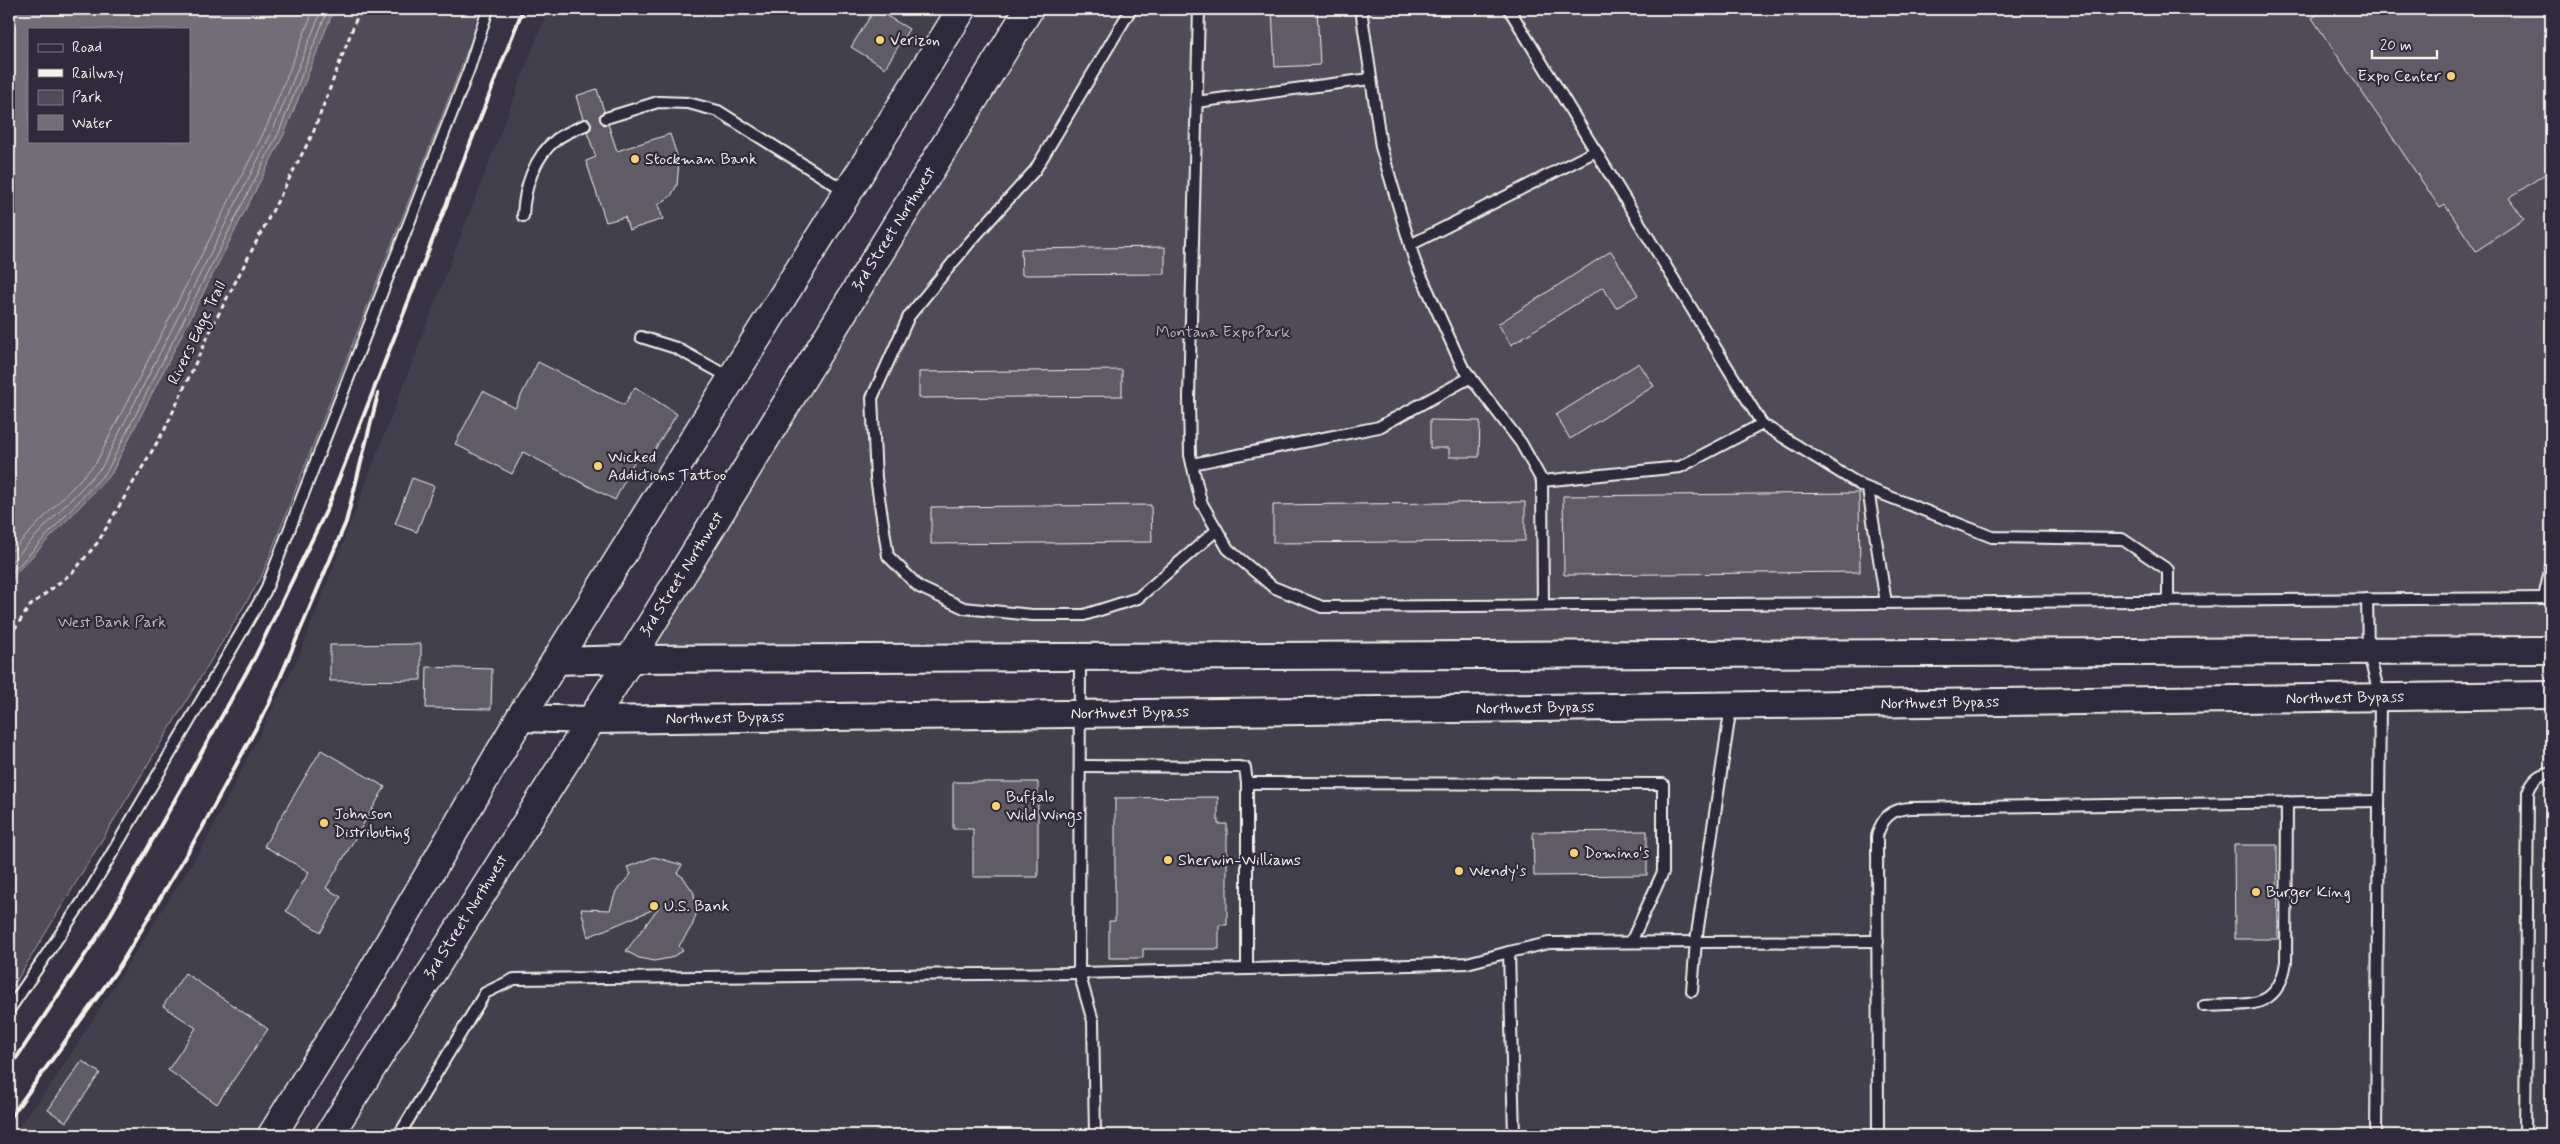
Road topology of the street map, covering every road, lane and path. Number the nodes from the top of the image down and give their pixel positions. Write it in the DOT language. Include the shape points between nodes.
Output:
graph roads {
  1 [pos="360,9"];
  2 [pos="488,9"];
  3 [pos="1029,9"];
  4 [pos="1131,9"];
  5 [pos="1199,9"];
  6 [pos="1361,9"];
  7 [pos="1509,9"];
  8 [pos="959,10"];
  9 [pos="1370,79"];
  10 [pos="1196,102"];
  11 [pos="606,118"];
  12 [pos="585,125"];
  13 [pos="1596,151"];
  14 [pos="848,192"];
  15 [pos="523,216"];
  16 [pos="1410,245"];
  17 [pos="641,337"];
  18 [pos="1471,377"];
  19 [pos="732,378"];
  20 [pos="1762,424"];
  21 [pos="1192,464"];
  22 [pos="1542,481"];
  23 [pos="1868,488"];
  24 [pos="1218,530"];
  25 [pos="2551,566"];
  26 [pos="2547,598"];
  27 [pos="2368,599"];
  28 [pos="2168,601"];
  29 [pos="1886,603"];
  30 [pos="1542,605"];
  31 [pos="9,637"];
  32 [pos="2551,650"];
  33 [pos="2368,651"];
  34 [pos="1080,657"];
  35 [pos="630,659"];
  36 [pos="555,661"];
  37 [pos="2551,695"];
  38 [pos="2380,697"];
  39 [pos="1731,705"];
  40 [pos="1080,714"];
  41 [pos="520,718"];
  42 [pos="590,720"];
  43 [pos="1080,766"];
  44 [pos="2551,773"];
  45 [pos="1247,783"];
  46 [pos="2379,801"];
  47 [pos="2287,802"];
  48 [pos="1696,941"];
  49 [pos="1878,941"];
  50 [pos="1631,942"];
  51 [pos="1509,952"];
  52 [pos="1247,969"];
  53 [pos="1079,972"];
  54 [pos="1692,991"];
  55 [pos="2204,1006"];
  56 [pos="9,1010"];
  57 [pos="272,1135"];
  58 [pos="329,1135"];
  59 [pos="398,1135"];
  60 [pos="1095,1135"];
  61 [pos="1514,1135"];
  62 [pos="1878,1135"];
  63 [pos="2376,1135"];
  64 [pos="2525,1135"];
  1 -- 31 [label="path, Rivers Edge Trail" via="313,133 214,323 165,429 98,542 74,571 30,606"];
  2 -- 56 [label="lane" via="469,69 265,592 91,889"];
  3 -- 35 [label="highway, 3rd Street Northwest"];
  4 -- 24 [label="lane" via="1035,170 909,316 872,398 876,478 888,556 919,587 964,608 1032,615 1084,615 1138,598"];
  5 -- 10 [label="lane"];
  6 -- 9 [label="lane"];
  7 -- 13 [label="lane"];
  8 -- 14 [label="highway"];
  9 -- 10 [label="lane"];
  9 -- 16 [label="lane" via="1381,147"];
  10 -- 21 [label="lane" via="1189,398"];
  11 -- 14 [label="lane" via="658,102 688,103 718,111"];
  12 -- 15 [label="lane" via="556,140 536,164 524,194"];
  13 -- 16 [label="lane"];
  13 -- 20 [label="lane"];
  14 -- 19 [label="highway"];
  16 -- 18 [label="lane" via="1462,366"];
  17 -- 19 [label="lane" via="676,348"];
  18 -- 21 [label="lane" via="1379,427"];
  18 -- 22 [label="lane" via="1521,443"];
  19 -- 36 [label="highway"];
  20 -- 22 [label="lane" via="1680,467"];
  20 -- 23 [label="lane"];
  21 -- 24 [label="lane" via="1202,502"];
  22 -- 30 [label="lane"];
  23 -- 28 [label="lane" via="1992,537 2122,539 2168,570"];
  23 -- 29 [label="lane"];
  24 -- 30 [label="lane" via="1228,548 1272,587 1322,607"];
  25 -- 26 [label="lane"];
  26 -- 27 [label="lane"];
  27 -- 28 [label="lane"];
  27 -- 33 [label="lane"];
  28 -- 29 [label="lane"];
  29 -- 30 [label="lane"];
  32 -- 33 [label="main road"];
  33 -- 34 [label="main road"];
  33 -- 38 [label="lane"];
  34 -- 35 [label="main road"];
  34 -- 40 [label="lane"];
  35 -- 36 [label="main road"];
  35 -- 42 [label="highway, 3rd Street Northwest"];
  36 -- 41 [label="highway"];
  37 -- 38 [label="main road, Northwest Bypass"];
  38 -- 39 [label="main road, Northwest Bypass"];
  38 -- 46 [label="lane"];
  39 -- 40 [label="main road, Northwest Bypass"];
  39 -- 48 [label="lane"];
  40 -- 42 [label="main road, Northwest Bypass"];
  40 -- 43 [label="lane"];
  41 -- 42 [label="main road, Northwest Bypass"];
  41 -- 57 [label="highway" via="371,974"];
  42 -- 58 [label="highway, 3rd Street Northwest"];
  43 -- 45 [label="lane" via="1238,767 1245,768"];
  43 -- 53 [label="lane"];
  44 -- 64 [label="lane" via="2534,780 2528,792"];
  45 -- 50 [label="lane" via="1663,784 1663,872"];
  45 -- 52 [label="lane"];
  46 -- 47 [label="lane"];
  46 -- 63 [label="lane"];
  47 -- 49 [label="lane" via="1900,809 1884,818 1877,836"];
  47 -- 55 [label="lane" via="2284,977 2276,994 2259,1002"];
  48 -- 49 [label="lane"];
  48 -- 50 [label="lane"];
  48 -- 54 [label="lane"];
  49 -- 62 [label="lane"];
  50 -- 51 [label="lane" via="1549,943"];
  51 -- 52 [label="lane" via="1467,963"];
  51 -- 61 [label="lane"];
  52 -- 53 [label="lane"];
  53 -- 59 [label="lane" via="514,979 485,993"];
  53 -- 60 [label="lane" via="1093,1021"];
}
